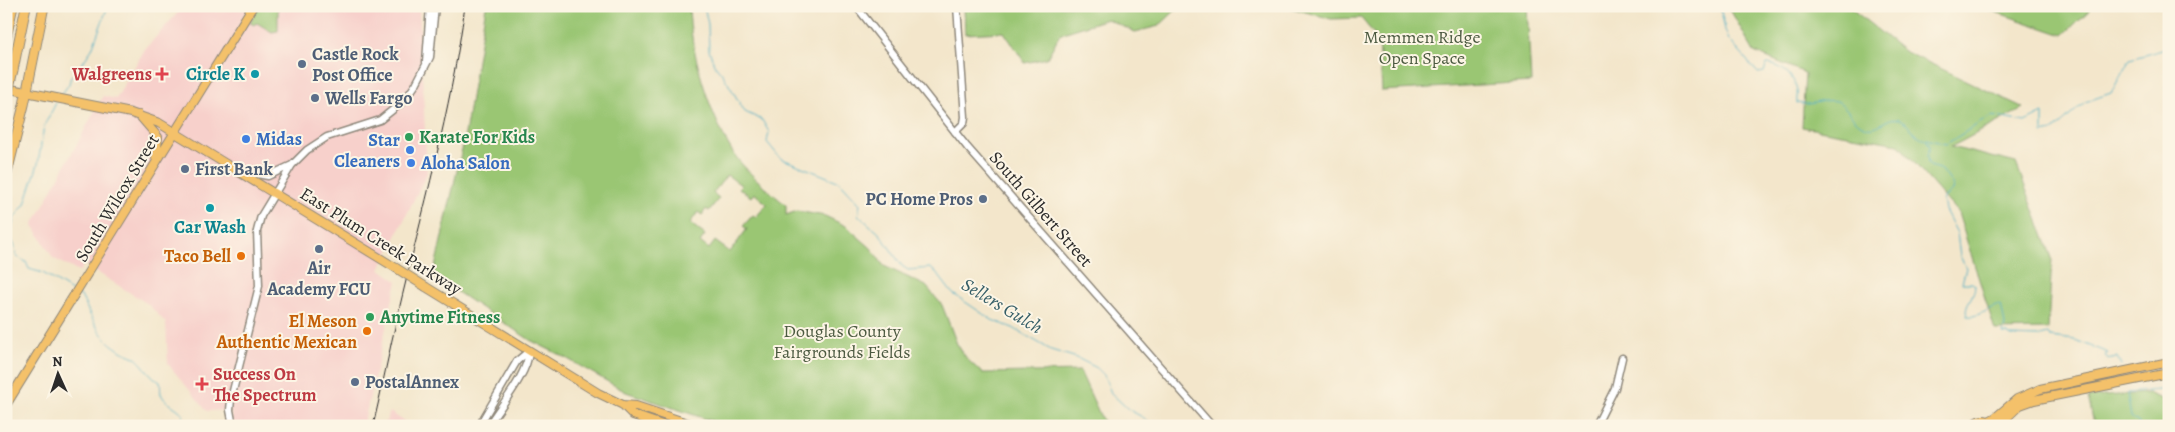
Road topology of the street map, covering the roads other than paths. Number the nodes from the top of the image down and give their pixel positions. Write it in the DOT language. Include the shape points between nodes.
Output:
graph roads {
  1 [pos="13,6"];
  2 [pos="26,6"];
  3 [pos="44,6"];
  4 [pos="253,6"];
  5 [pos="430,6"];
  6 [pos="436,6"];
  7 [pos="856,6"];
  8 [pos="957,6"];
  9 [pos="6,38"];
  10 [pos="425,66"];
  11 [pos="6,88"];
  12 [pos="27,92"];
  13 [pos="6,100"];
  14 [pos="139,115"];
  15 [pos="175,131"];
  16 [pos="955,132"];
  17 [pos="155,163"];
  18 [pos="292,165"];
  19 [pos="238,170"];
  20 [pos="6,177"];
  21 [pos="275,193"];
  22 [pos="529,351"];
  23 [pos="1622,358"];
  24 [pos="2169,362"];
  25 [pos="2169,373"];
  26 [pos="6,405"];
  27 [pos="623,406"];
  28 [pos="1991,423"];
  29 [pos="233,426"];
  30 [pos="479,426"];
  31 [pos="488,426"];
  32 [pos="665,426"];
  33 [pos="696,426"];
  34 [pos="1212,426"];
  35 [pos="1596,426"];
  36 [pos="1972,426"];
  37 [pos="1998,426"];
  1 -- 9 [label="highway"];
  2 -- 13 [label="highway, bridge"];
  3 -- 12 [label="highway"];
  4 -- 15 [label="main road, South Wilcox Street"];
  5 -- 10 [label="street"];
  6 -- 10 [label="street" via="433,46"];
  7 -- 16 [label="street, South Gilbert Street"];
  8 -- 16 [label="street" via="965,120"];
  10 -- 18 [label="street" via="411,92 388,115 371,124 327,137 306,150"];
  11 -- 12 [label="main road, East Plum Creek Parkway"];
  12 -- 14 [label="main road, East Plum Creek Parkway"];
  12 -- 20 [label="highway"];
  14 -- 15 [label="main road, East Plum Creek Parkway"];
  14 -- 17 [label="main road" via="158,137"];
  15 -- 17 [label="main road, South Wilcox Street"];
  15 -- 19 [label="main road, East Plum Creek Parkway"];
  16 -- 34 [label="street, South Gilbert Street"];
  17 -- 26 [label="main road, South Wilcox Street"];
  18 -- 19 [label="street" via="268,176"];
  18 -- 21 [label="street"];
  19 -- 21 [label="main road, East Plum Creek Parkway"];
  21 -- 22 [label="main road, East Plum Creek Parkway, bridge"];
  21 -- 29 [label="street" via="258,222 259,286 231,399"];
  22 -- 27 [label="main road, East Plum Creek Parkway"];
  22 -- 30 [label="street" via="516,361"];
  22 -- 31 [label="street" via="523,371"];
  23 -- 35 [label="street" via="1615,388"];
  24 -- 28 [label="main road" via="2040,389 2017,399"];
  25 -- 37 [label="main road" via="2034,400 2020,405"];
  27 -- 32 [label="main road, East Plum Creek Parkway" via="633,415"];
  27 -- 33 [label="main road, East Plum Creek Parkway" via="636,406"];
  28 -- 36 [label="main road" via="1979,421"];
}
